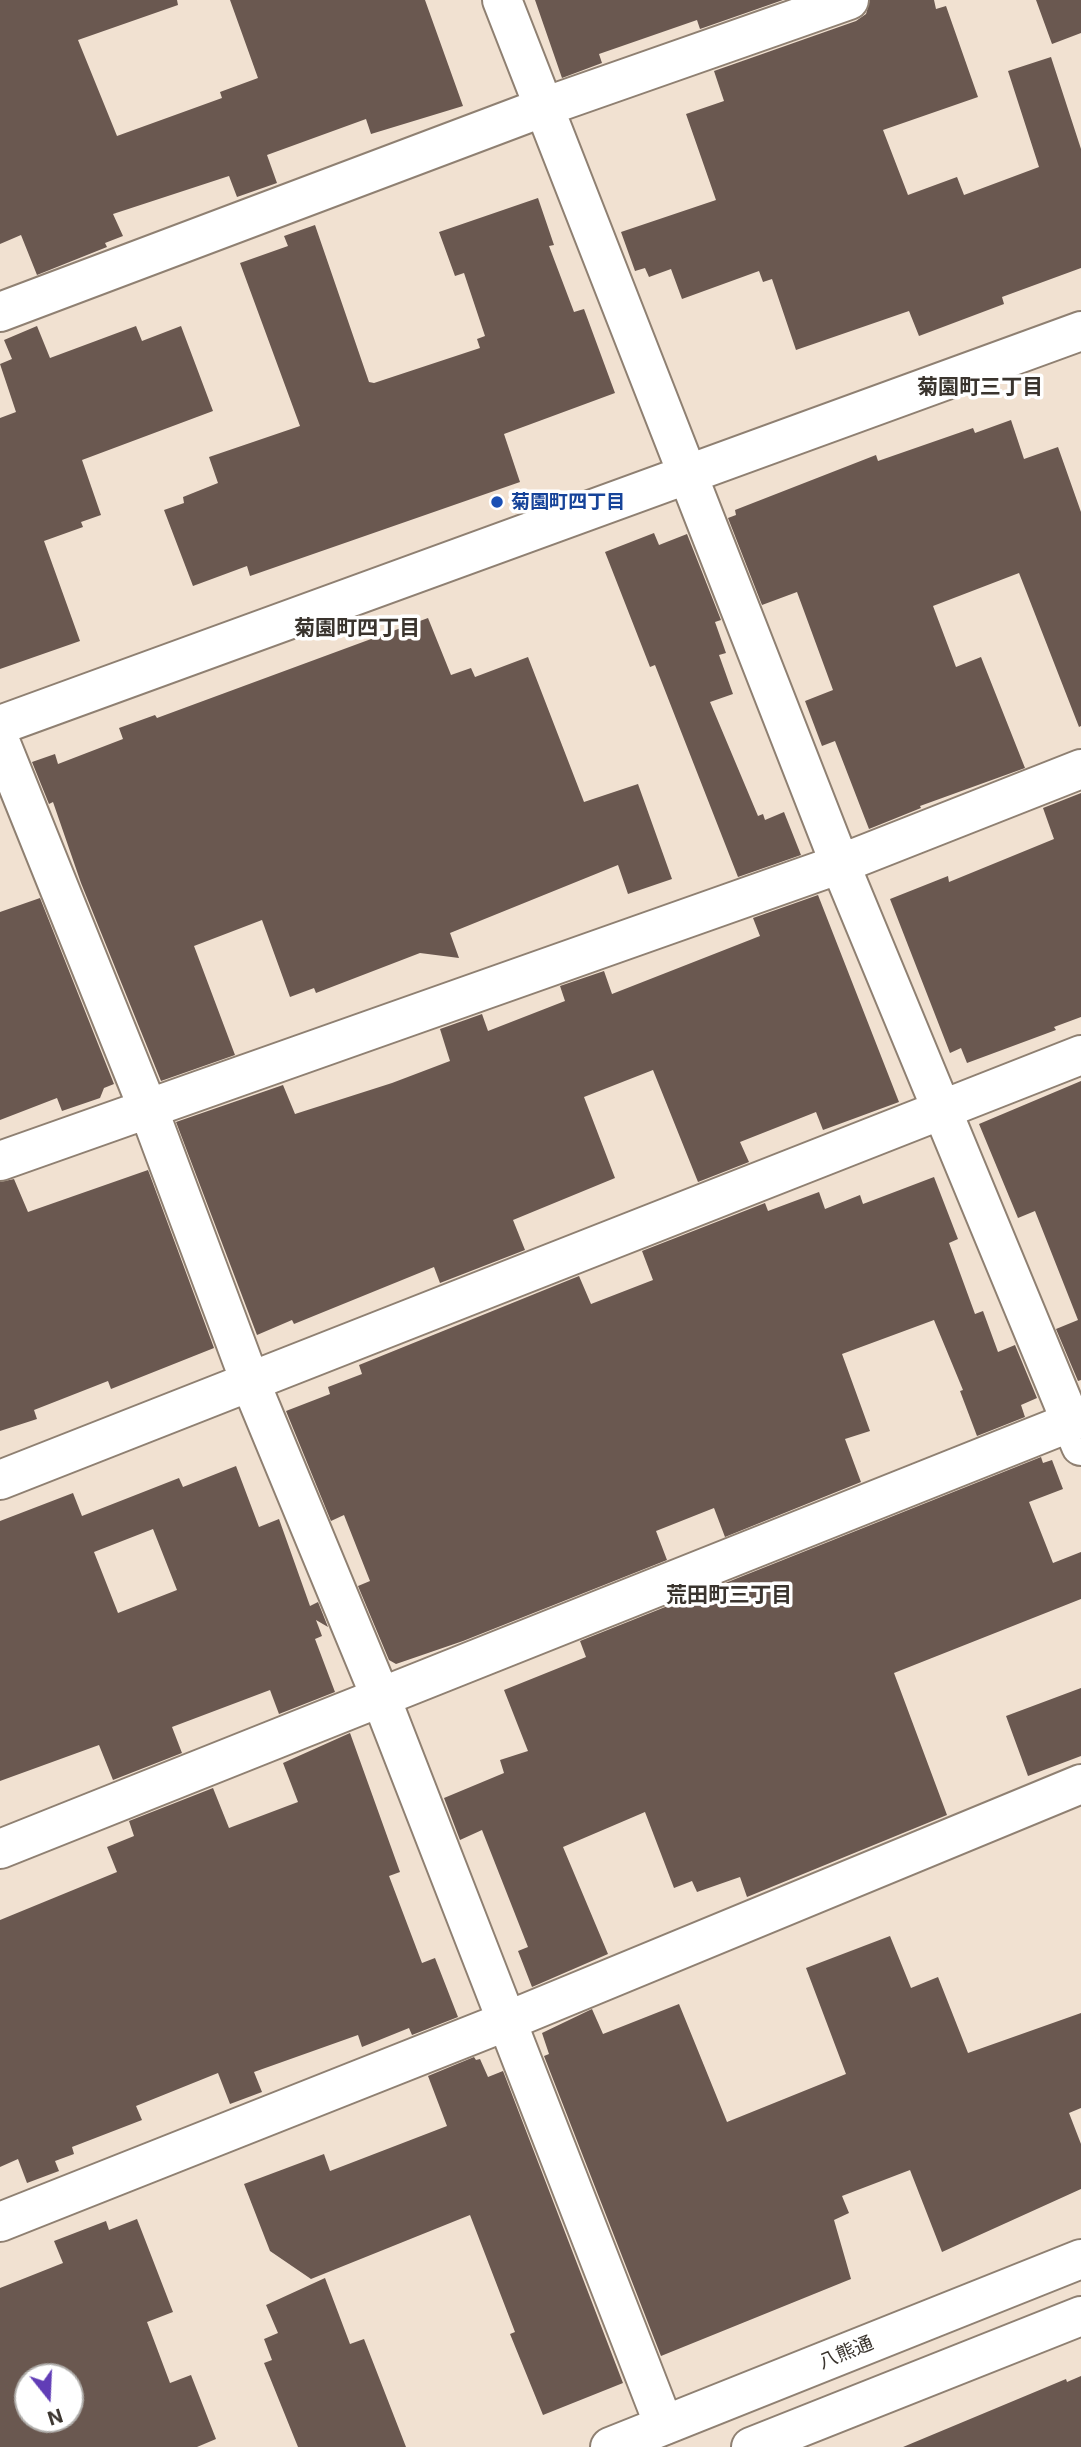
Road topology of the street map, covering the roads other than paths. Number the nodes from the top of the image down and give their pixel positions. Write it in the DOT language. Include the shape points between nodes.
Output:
graph roads {
  1 [pos="502,0"];
  2 [pos="849,0"];
  3 [pos="544,107"];
  4 [pos="0,312"];
  5 [pos="1081,331"];
  6 [pos="686,474"];
  7 [pos="0,725"];
  8 [pos="0,741"];
  9 [pos="1081,769"];
  10 [pos="840,864"];
  11 [pos="1081,1055"];
  12 [pos="943,1110"];
  13 [pos="149,1111"];
  14 [pos="0,1161"];
  15 [pos="251,1384"];
  16 [pos="1078,1428"];
  17 [pos="0,1480"];
  18 [pos="381,1698"];
  19 [pos="1081,1784"];
  20 [pos="0,1849"];
  21 [pos="507,2021"];
  22 [pos="0,2222"];
  23 [pos="1081,2259"];
  24 [pos="1081,2316"];
  25 [pos="664,2426"];
  26 [pos="610,2447"];
  27 [pos="751,2447"];
  1 -- 3 [label="street"];
  2 -- 3 [label="street"];
  3 -- 4 [label="street"];
  3 -- 6 [label="street"];
  5 -- 6 [label="street"];
  6 -- 7 [label="street"];
  6 -- 10 [label="street"];
  8 -- 13 [label="street"];
  9 -- 10 [label="street"];
  10 -- 12 [label="street"];
  10 -- 13 [label="street"];
  11 -- 12 [label="street"];
  12 -- 15 [label="street"];
  12 -- 16 [label="street"];
  13 -- 14 [label="street"];
  13 -- 15 [label="street"];
  15 -- 17 [label="street"];
  15 -- 18 [label="street"];
  16 -- 18 [label="street"];
  18 -- 20 [label="street"];
  18 -- 21 [label="street"];
  19 -- 21 [label="street"];
  21 -- 22 [label="street"];
  21 -- 25 [label="street"];
  23 -- 25 [label="street, 八熊通"];
  24 -- 27 [label="street"];
  25 -- 26 [label="street, 八熊通"];
}
